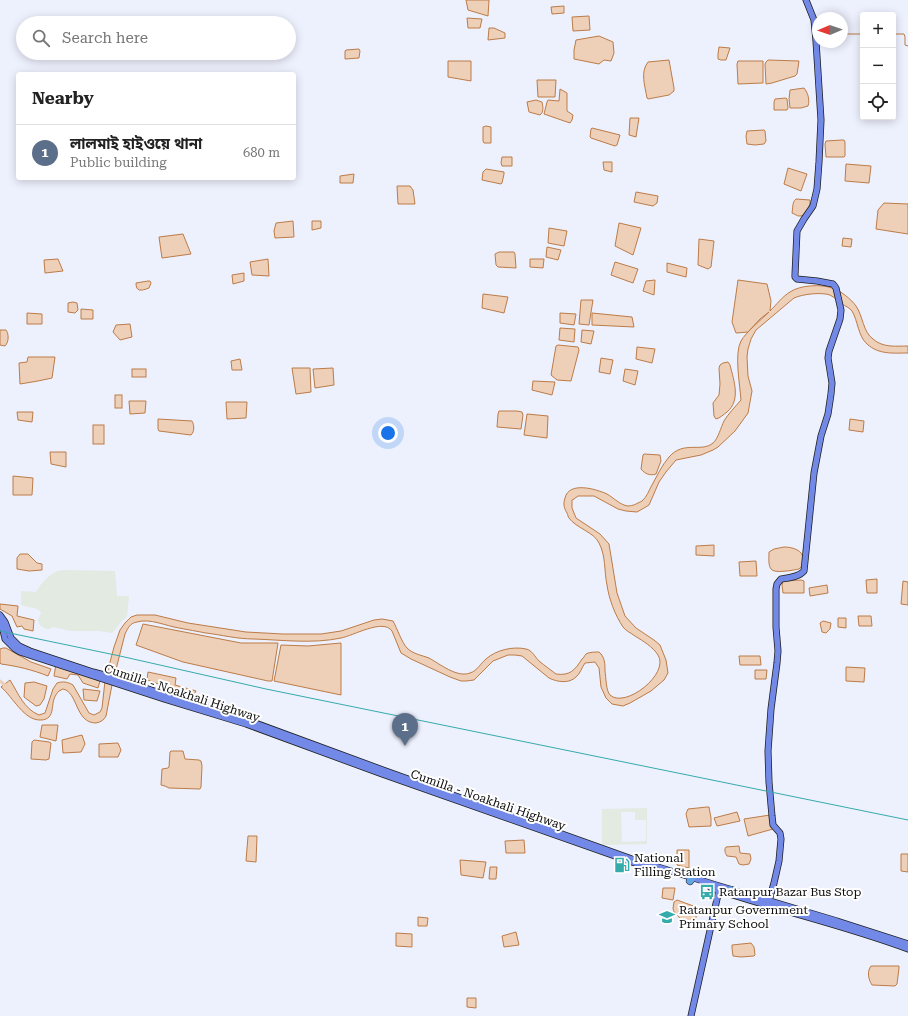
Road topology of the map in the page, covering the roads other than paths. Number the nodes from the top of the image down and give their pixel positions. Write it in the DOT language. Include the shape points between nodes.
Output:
graph roads {
  1 [pos="806,0"];
  2 [pos="0,615"];
  3 [pos="0,622"];
  4 [pos="65,664"];
  5 [pos="691,879"];
  6 [pos="719,890"];
  7 [pos="730,892"];
  8 [pos="769,901"];
  9 [pos="908,944"];
  10 [pos="908,949"];
  11 [pos="691,1016"];
  1 -- 8 [label="main road" via="814,20 821,120 817,189 813,206 797,231 795,278 833,284 841,310 828,358 831,394 814,473 804,571 798,576 781,580 776,589 778,651 770,709 768,782 773,825 780,833 781,839 779,862"];
  2 -- 4 [label="main road" via="11,638 19,646"];
  3 -- 4 [label="main road" via="5,638 15,649"];
  4 -- 5 [label="main road, Cumilla - Noakhali Highway" via="247,720 284,736"];
  5 -- 6 [label="main road"];
  5 -- 7 [label="main road"];
  6 -- 7 [label="main road"];
  6 -- 11 [label="main road"];
  7 -- 8 [label="main road"];
  7 -- 10 [label="main road"];
  8 -- 9 [label="main road" via="838,920"];
}
